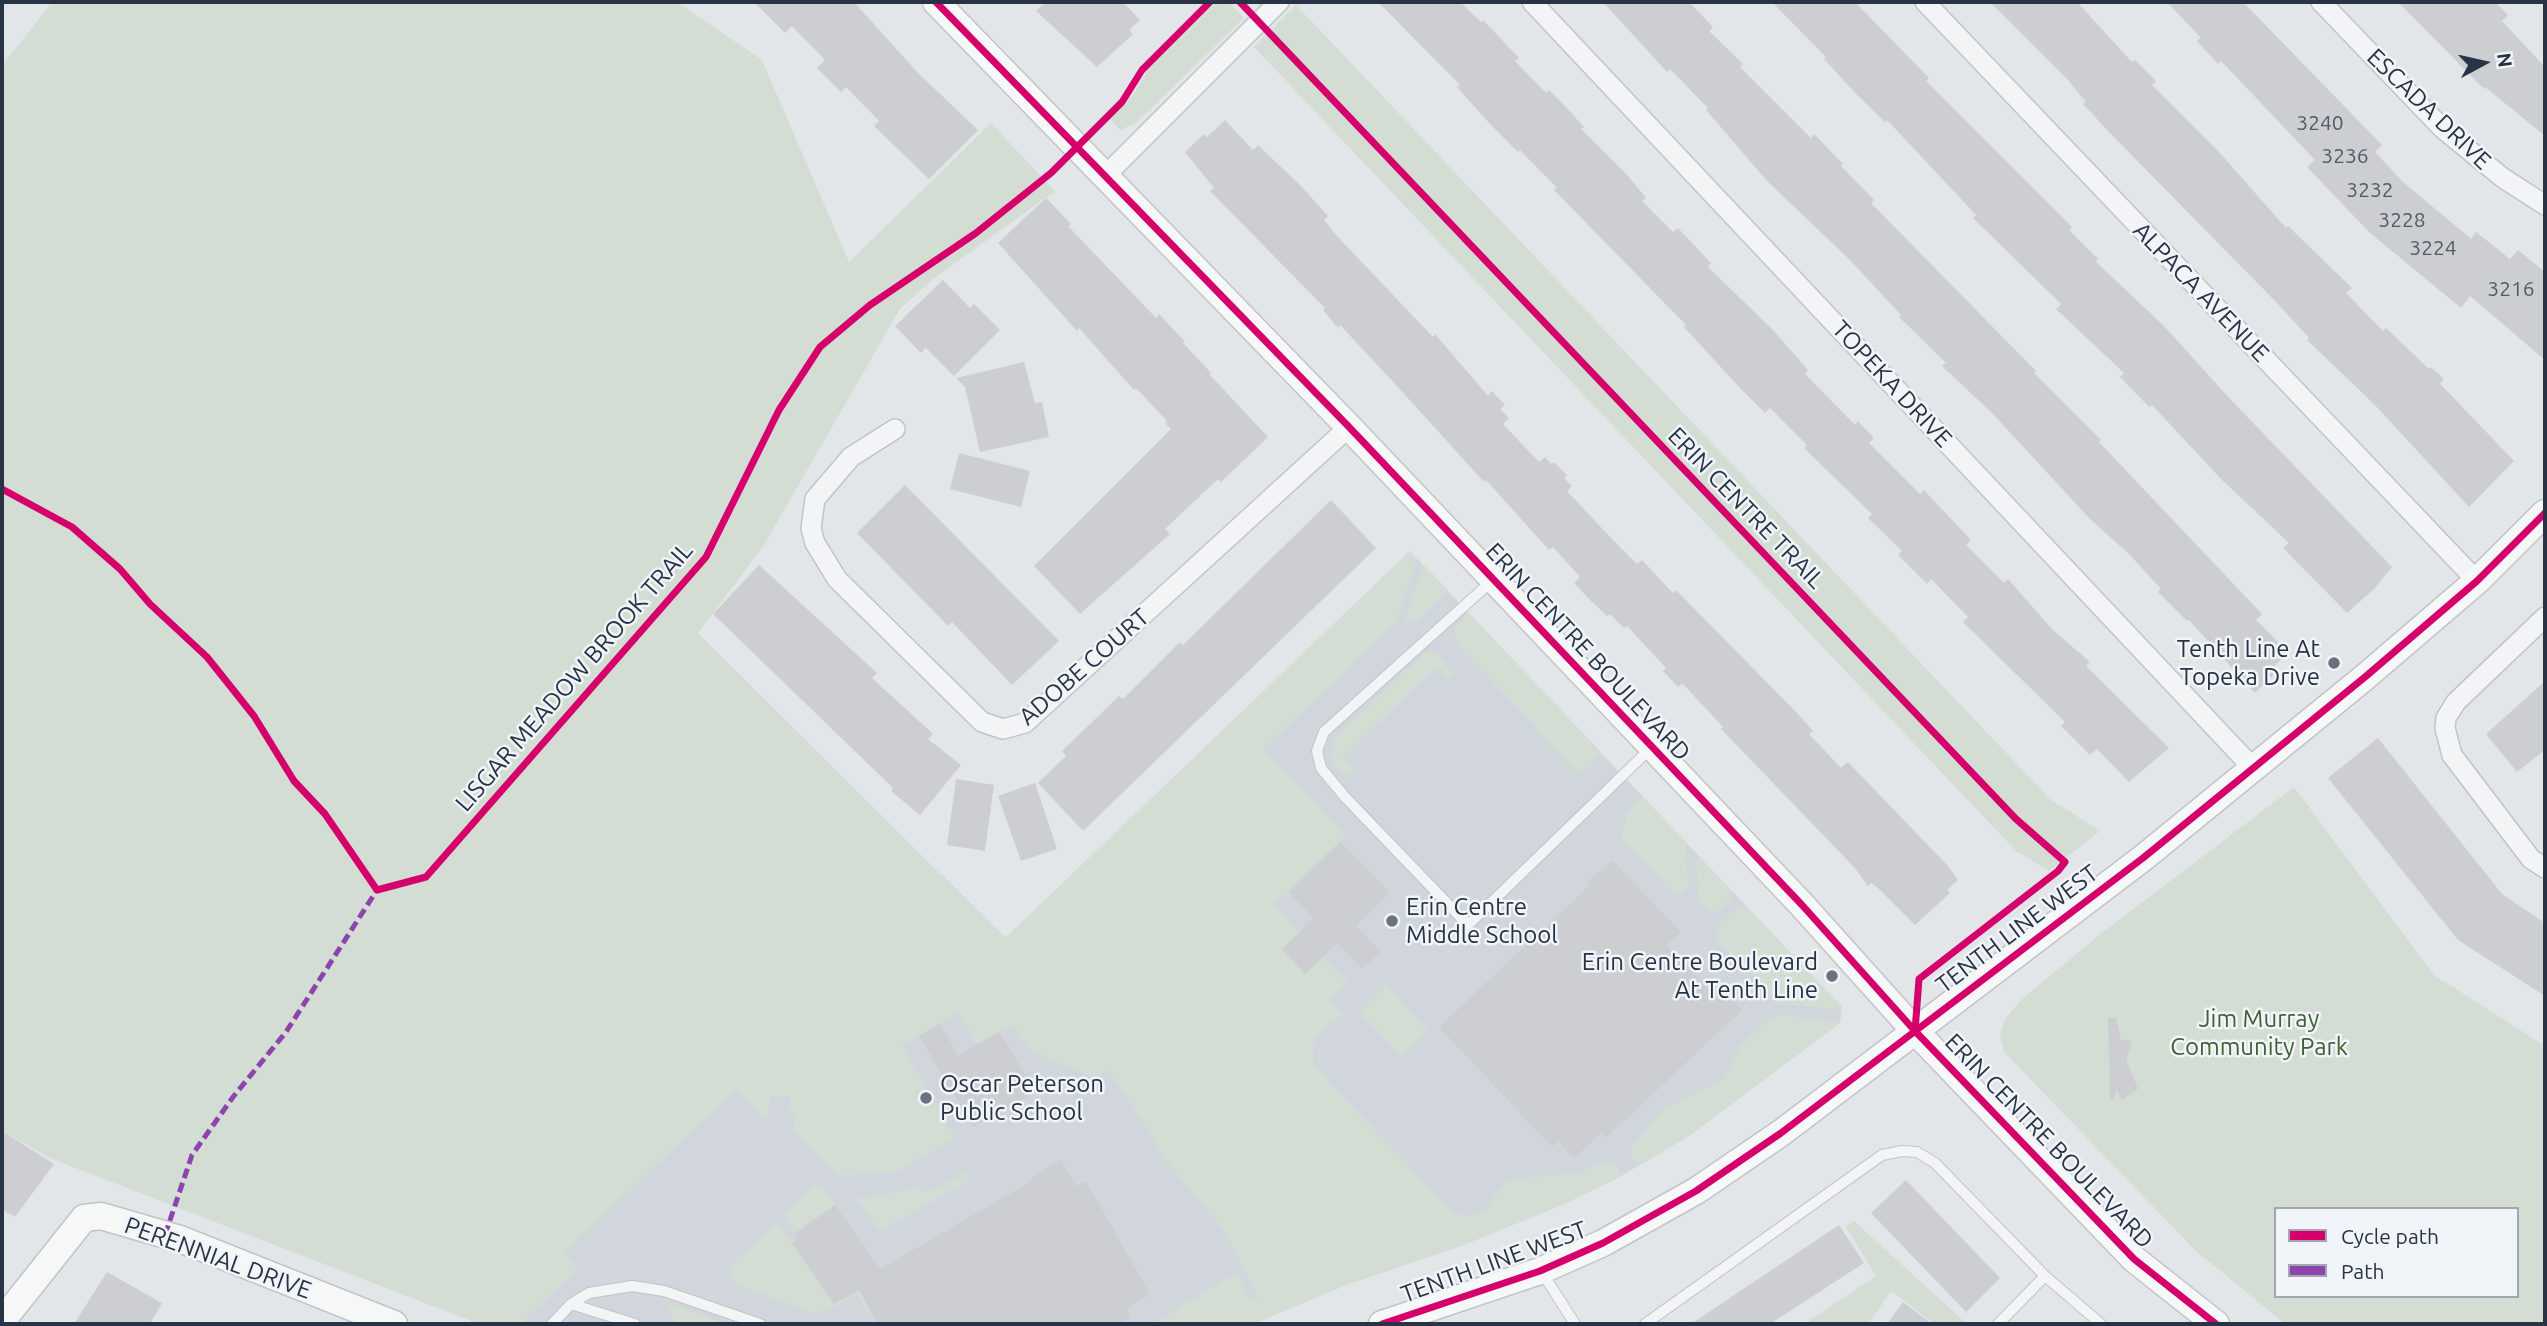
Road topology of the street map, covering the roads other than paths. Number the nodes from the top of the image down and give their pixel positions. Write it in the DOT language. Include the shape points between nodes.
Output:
graph roads {
  1 [pos="936,2"];
  2 [pos="1279,2"];
  3 [pos="1532,2"];
  4 [pos="1925,2"];
  5 [pos="2321,2"];
  6 [pos="1106,175"];
  7 [pos="2545,205"];
  8 [pos="1349,428"];
  9 [pos="895,429"];
  10 [pos="2545,513"];
  11 [pos="1493,580"];
  12 [pos="2477,581"];
  13 [pos="2545,617"];
  14 [pos="1652,747"];
  15 [pos="2252,767"];
  16 [pos="2545,868"];
  17 [pos="1915,1031"];
  18 [pos="1540,1271"];
  19 [pos="2045,1276"];
  20 [pos="571,1304"];
  21 [pos="2,1321"];
  22 [pos="380,1322"];
  23 [pos="552,1324"];
  24 [pos="635,1324"];
  25 [pos="760,1324"];
  26 [pos="1382,1324"];
  27 [pos="1575,1324"];
  28 [pos="1644,1324"];
  29 [pos="1998,1324"];
  30 [pos="2101,1324"];
  31 [pos="2216,1324"];
  1 -- 6 [label="street, ERIN CENTRE BOULEVARD"];
  2 -- 6 [label="street"];
  3 -- 15 [label="street, TOPEKA DRIVE"];
  4 -- 12 [label="street, ALPACA AVENUE"];
  5 -- 7 [label="street, ESCADA DRIVE" via="2443,129 2502,178"];
  6 -- 8 [label="street, ERIN CENTRE BOULEVARD"];
  8 -- 9 [label="street, ADOBE COURT" via="1025,723 1003,729 982,722 838,579 815,543 811,527 815,499 851,457"];
  8 -- 11 [label="street, ERIN CENTRE BOULEVARD"];
  10 -- 12 [label="street, TENTH LINE WEST"];
  11 -- 14 [label="street, ERIN CENTRE BOULEVARD"];
  11 -- 14 [label="lane" via="1324,732 1317,751 1321,768 1345,797 1468,925"];
  12 -- 15 [label="street, TENTH LINE WEST"];
  13 -- 16 [label="street" via="2456,702 2445,728 2452,755 2531,859"];
  14 -- 17 [label="street, ERIN CENTRE BOULEVARD"];
  15 -- 17 [label="street, TENTH LINE WEST" via="2143,858"];
  17 -- 18 [label="street, TENTH LINE WEST" via="1696,1191"];
  17 -- 31 [label="street, ERIN CENTRE BOULEVARD" via="2134,1259"];
  18 -- 26 [label="street, TENTH LINE WEST"];
  18 -- 27 [label="lane"];
  19 -- 28 [label="lane" via="1935,1163 1917,1152 1902,1151 1882,1156"];
  19 -- 29 [label="lane"];
  19 -- 30 [label="lane"];
  20 -- 23 [label="lane"];
  20 -- 24 [label="lane"];
  20 -- 25 [label="lane" via="589,1293 632,1286 664,1291"];
  21 -- 22 [label="street, PERENNIAL DRIVE" via="84,1218 101,1216 180,1239"];
}
